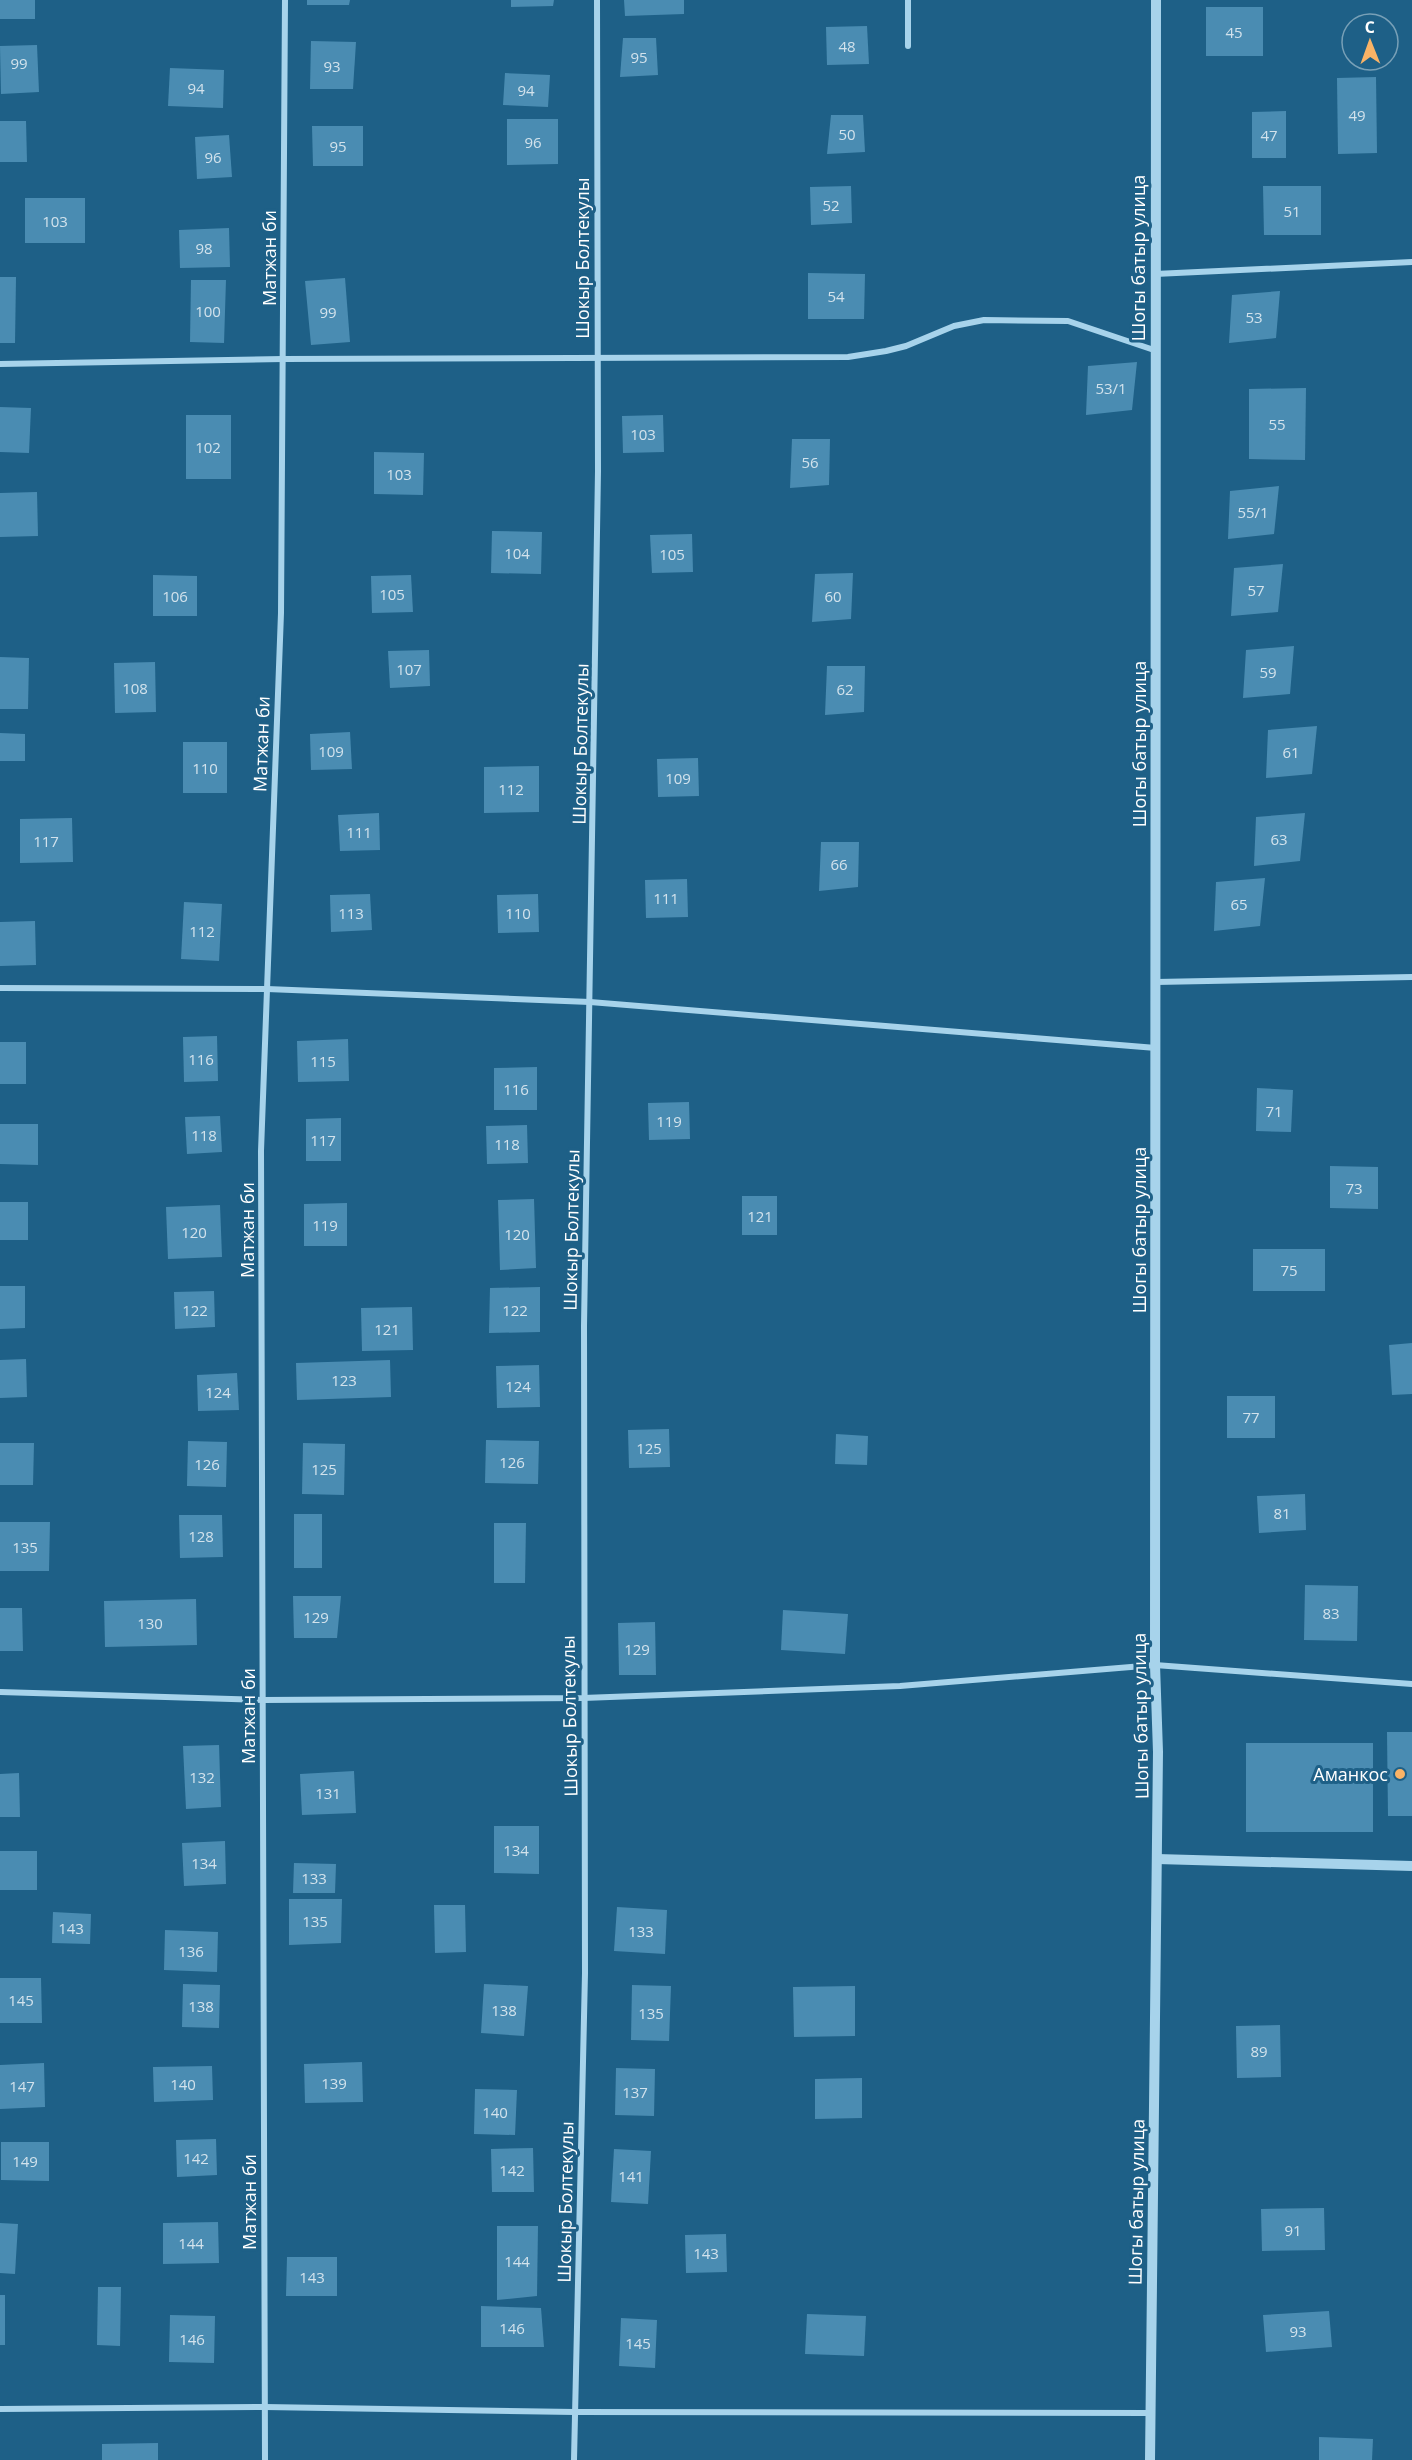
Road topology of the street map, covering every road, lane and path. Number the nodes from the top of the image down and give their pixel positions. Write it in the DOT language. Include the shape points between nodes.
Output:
graph roads {
  1 [pos="285,0"];
  2 [pos="597,0"];
  3 [pos="908,0"];
  4 [pos="1156,0"];
  5 [pos="908,46"];
  6 [pos="1412,262"];
  7 [pos="1154,274"];
  8 [pos="1154,350"];
  9 [pos="283,358"];
  10 [pos="597,358"];
  11 [pos="0,364"];
  12 [pos="1412,977"];
  13 [pos="1156,982"];
  14 [pos="0,988"];
  15 [pos="267,989"];
  16 [pos="590,1002"];
  17 [pos="1156,1048"];
  18 [pos="1155,1665"];
  19 [pos="1412,1684"];
  20 [pos="0,1692"];
  21 [pos="583,1698"];
  22 [pos="263,1700"];
  23 [pos="1157,1859"];
  24 [pos="1412,1866"];
  25 [pos="265,2407"];
  26 [pos="0,2409"];
  27 [pos="574,2412"];
  28 [pos="1150,2413"];
  29 [pos="265,2460"];
  30 [pos="574,2460"];
  31 [pos="1150,2460"];
  1 -- 9 [label="street, Матжан би"];
  2 -- 10 [label="street, Шокыр Болтекулы"];
  3 -- 5 [label="street"];
  4 -- 7 [label="street, Шогы батыр улица"];
  6 -- 7 [label="street"];
  7 -- 8 [label="street, Шогы батыр улица"];
  8 -- 10 [label="street" via="1068,321 984,320 868,355"];
  8 -- 13 [label="street, Шогы батыр улица"];
  9 -- 10 [label="street"];
  9 -- 11 [label="street"];
  9 -- 15 [label="street, Матжан би" via="281,614"];
  10 -- 16 [label="street, Шокыр Болтекулы"];
  12 -- 13 [label="street"];
  13 -- 17 [label="street, Шогы батыр улица"];
  14 -- 15 [label="street"];
  15 -- 16 [label="street"];
  15 -- 22 [label="street, Матжан би" via="261,1150"];
  16 -- 17 [label="street"];
  16 -- 21 [label="street, Шокыр Болтекулы"];
  17 -- 18 [label="street, Шогы батыр улица"];
  18 -- 19 [label="street"];
  18 -- 21 [label="street" via="900,1686"];
  18 -- 23 [label="street, Шогы батыр улица"];
  20 -- 22 [label="street"];
  21 -- 22 [label="street"];
  21 -- 27 [label="street, Шокыр Болтекулы" via="585,1973"];
  22 -- 25 [label="street, Матжан би"];
  23 -- 24 [label="street"];
  23 -- 28 [label="street, Шогы батыр улица"];
  25 -- 26 [label="street"];
  25 -- 27 [label="street"];
  25 -- 29 [label="street, Матжан би"];
  27 -- 28 [label="street"];
  27 -- 30 [label="street, Шокыр Болтекулы"];
  28 -- 31 [label="street, Шогы батыр улица"];
}
